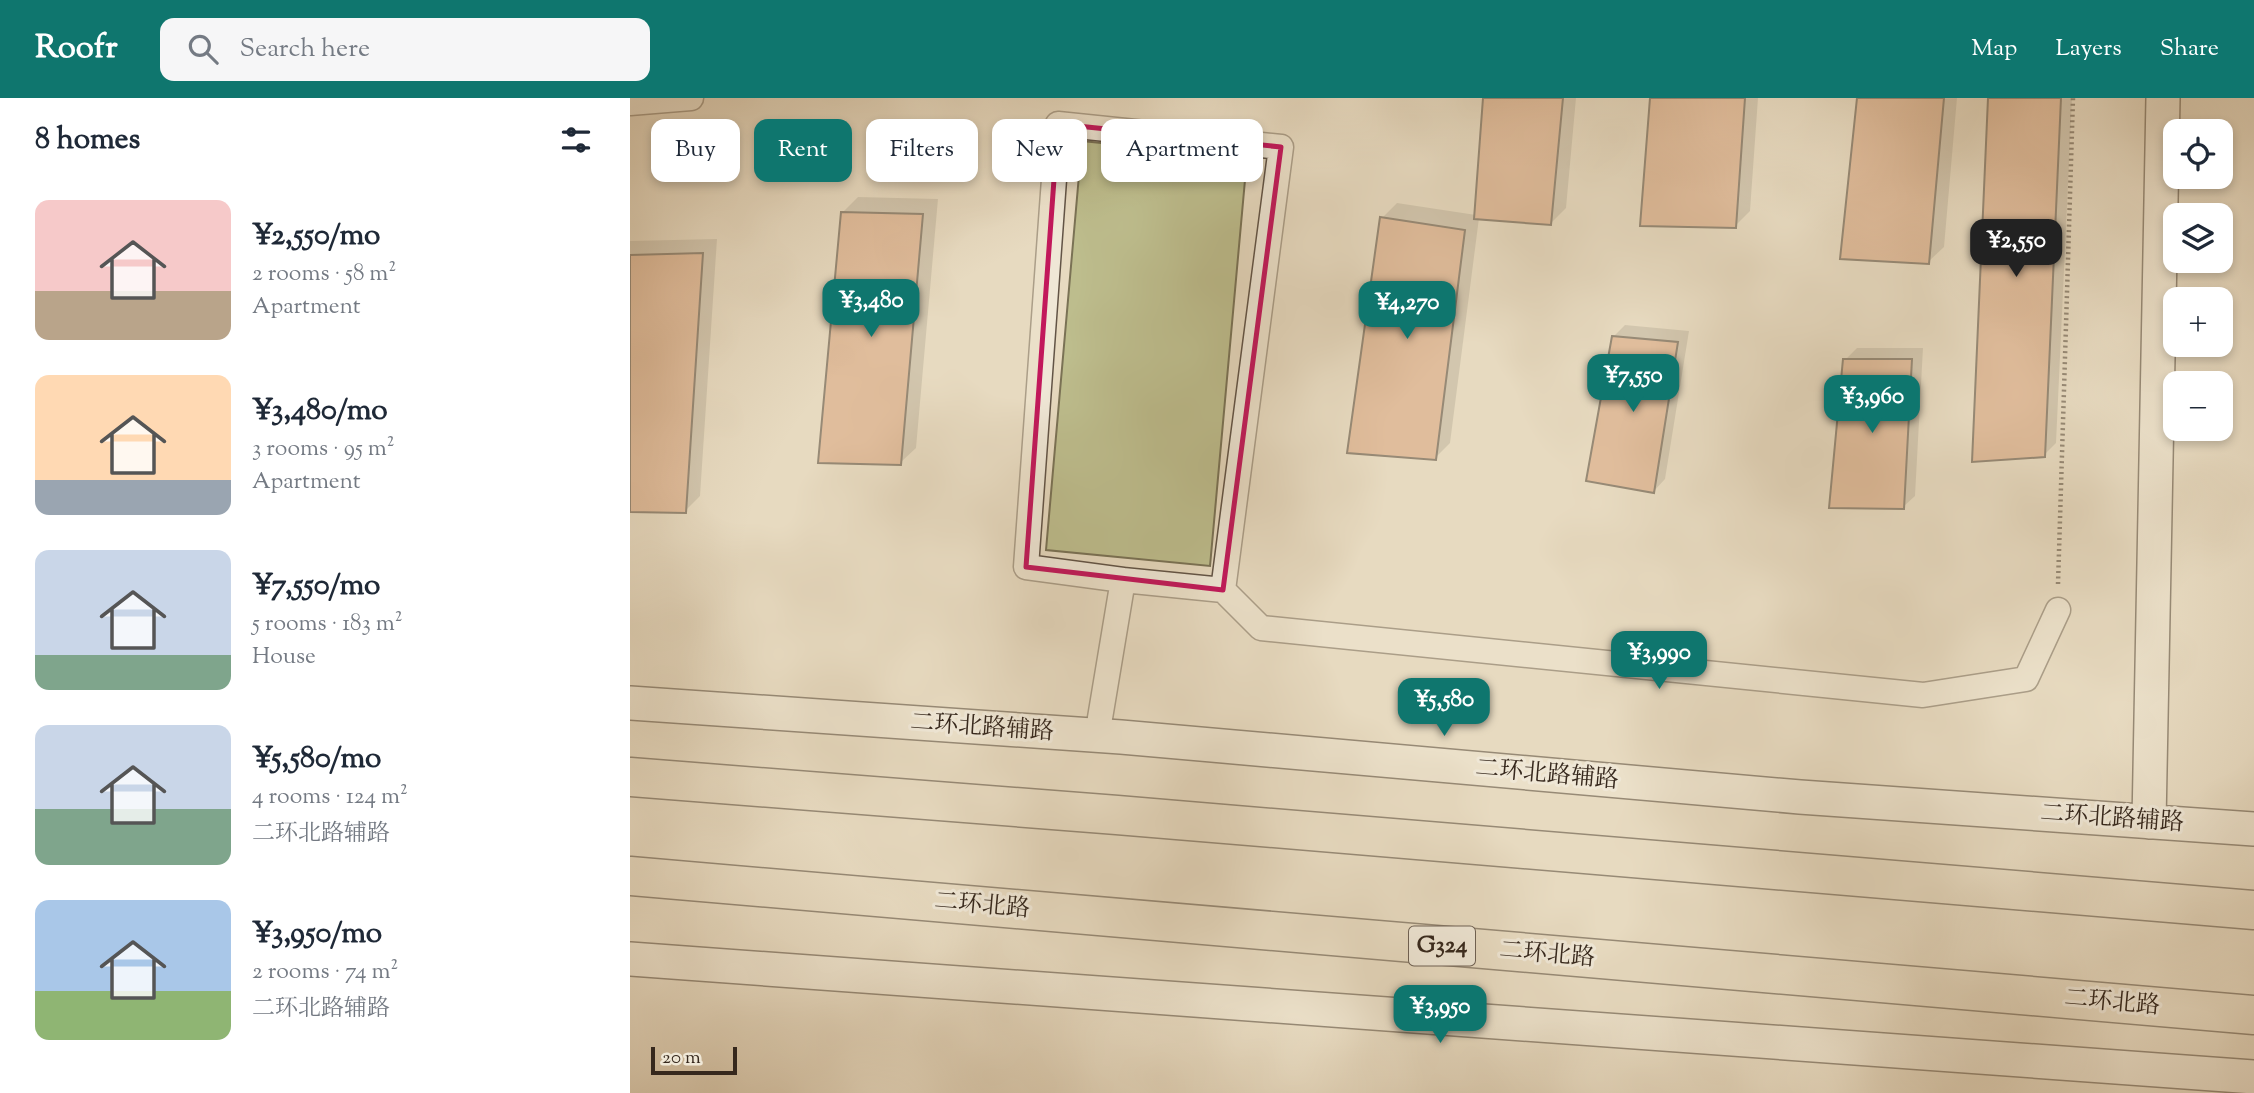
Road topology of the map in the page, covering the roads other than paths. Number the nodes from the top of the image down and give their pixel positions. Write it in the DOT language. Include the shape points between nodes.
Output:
graph roads {
  1 [pos="691,98"];
  2 [pos="2164,98"];
  3 [pos="630,103"];
  4 [pos="1123,580"];
  5 [pos="1223,590"];
  6 [pos="2057,610"];
  7 [pos="630,703"];
  8 [pos="1097,736"];
  9 [pos="630,777"];
  10 [pos="2149,822"];
  11 [pos="2254,829"];
  12 [pos="630,876"];
  13 [pos="2254,910"];
  14 [pos="630,959"];
  15 [pos="2254,1015"];
  16 [pos="2254,1077"];
  1 -- 3 [label="street"];
  2 -- 10 [label="street"];
  4 -- 5 [label="street"];
  4 -- 5 [label="street" via="1026,567 1058,124 1281,147"];
  4 -- 8 [label="street"];
  5 -- 6 [label="street" via="1261,628 1923,695 2026,679"];
  7 -- 8 [label="street, 二环北路辅路"];
  8 -- 10 [label="street, 二环北路辅路" via="1800,797"];
  9 -- 13 [label="highway"];
  10 -- 11 [label="street, 二环北路辅路"];
  12 -- 15 [label="highway, 二环北路 / G324"];
  14 -- 16 [label="street"];
}
